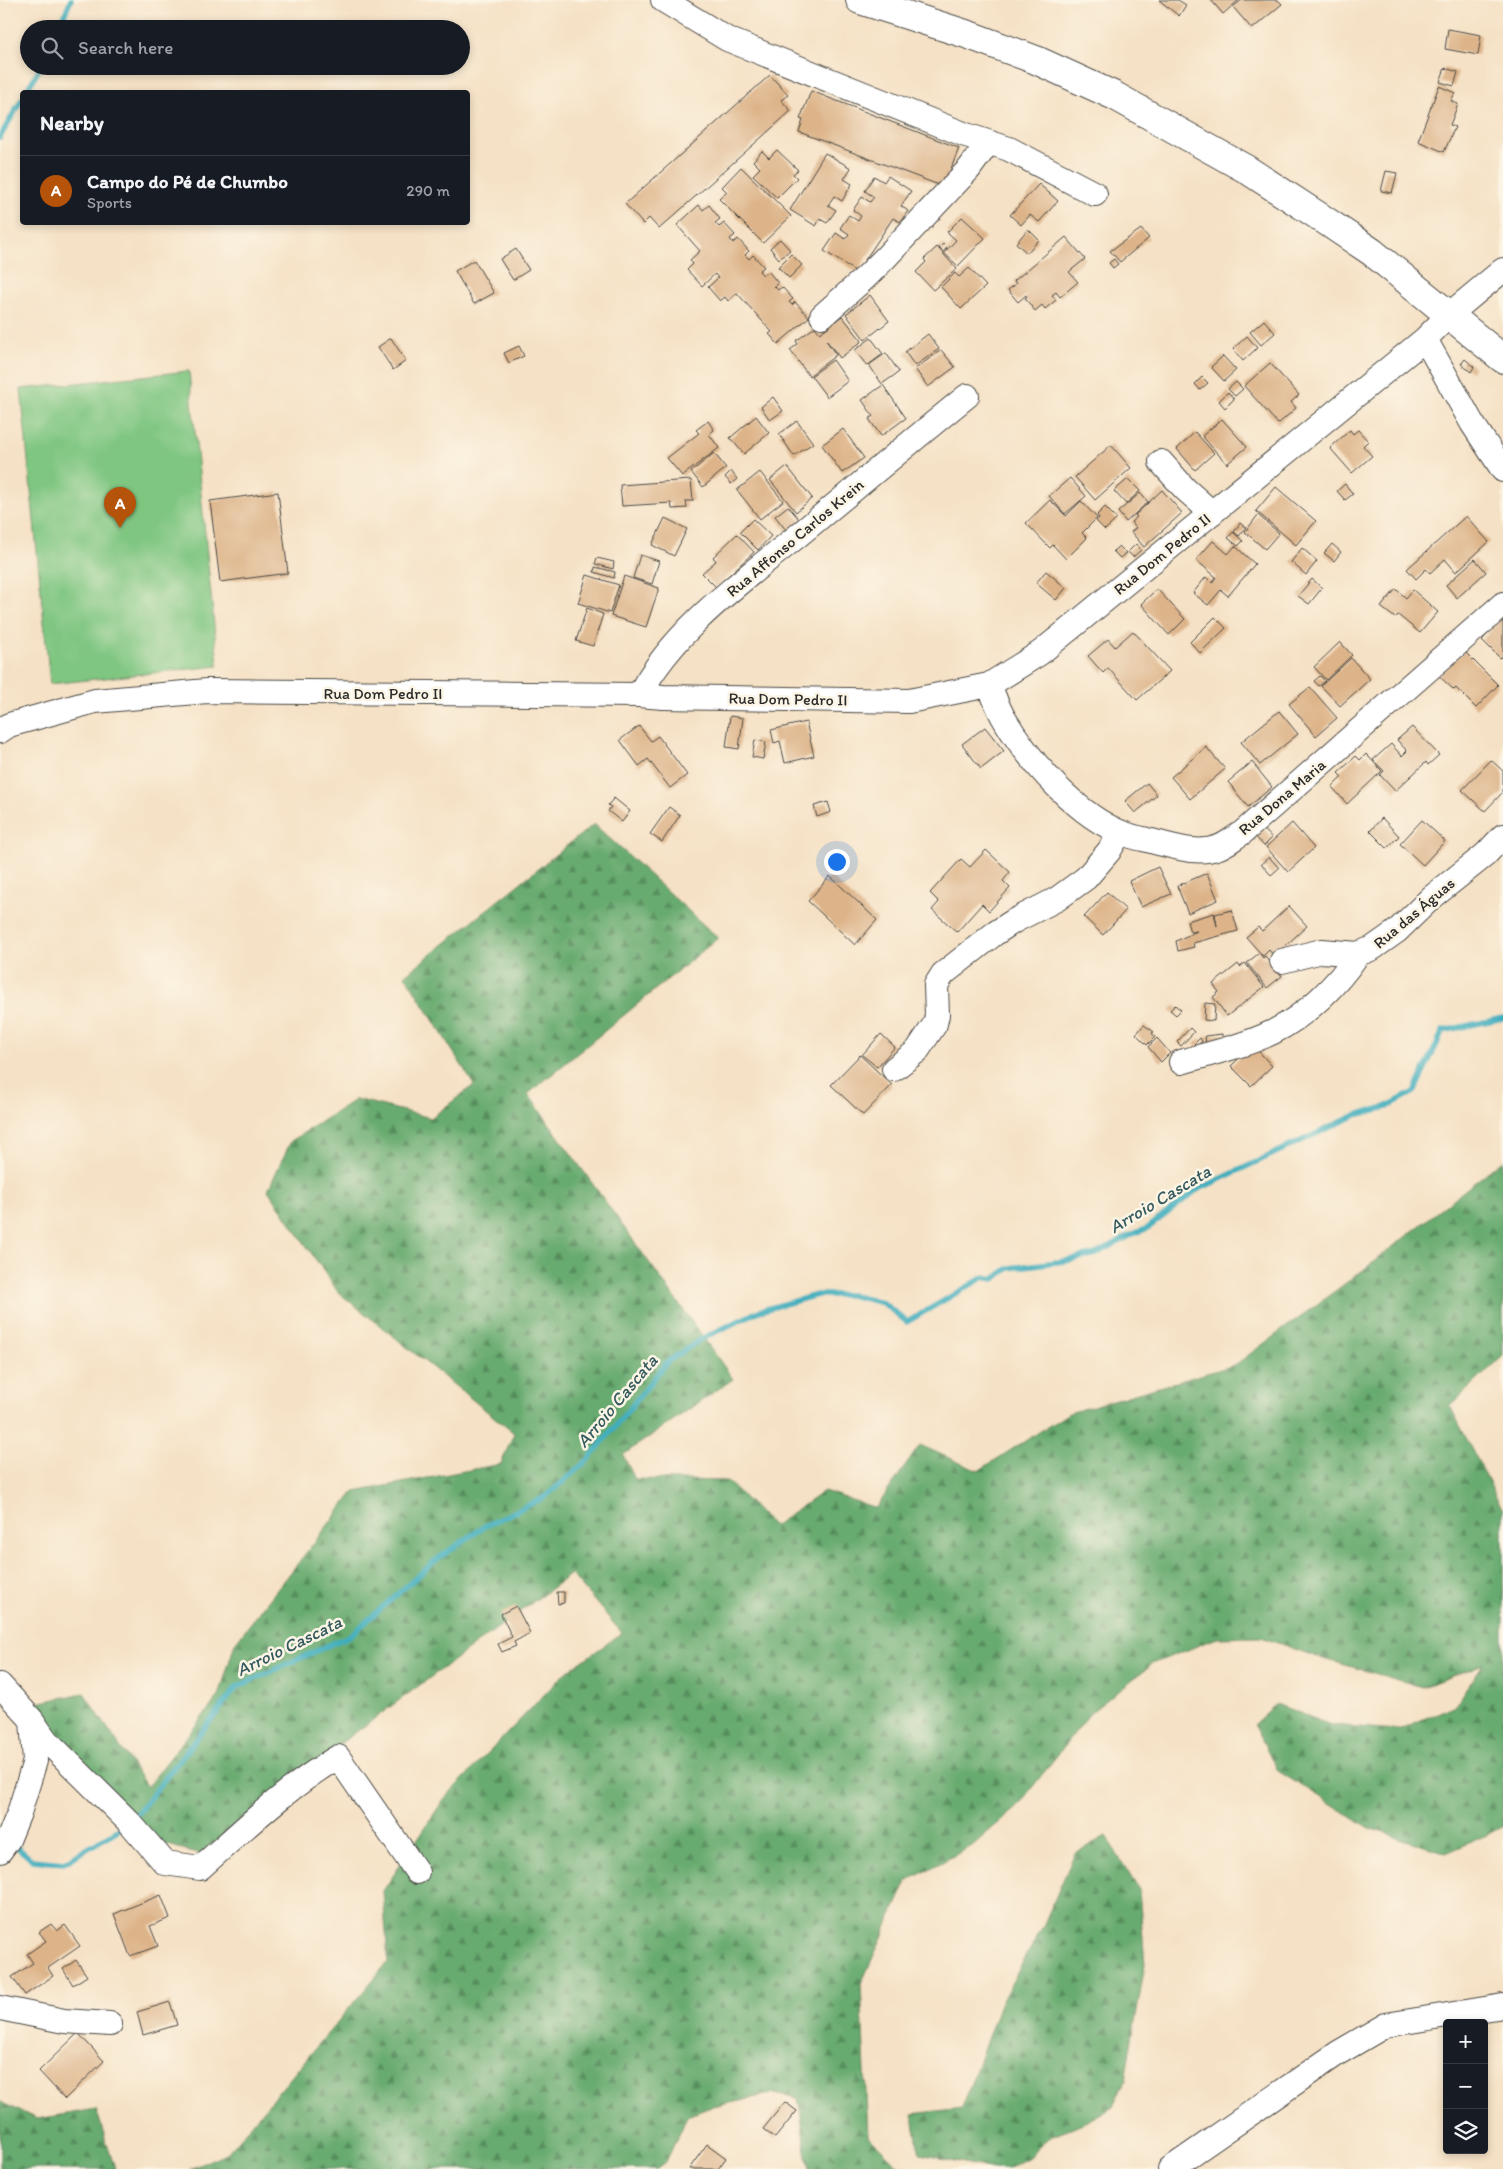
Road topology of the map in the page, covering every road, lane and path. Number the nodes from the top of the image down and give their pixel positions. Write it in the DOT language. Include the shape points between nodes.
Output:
graph roads {
  1 [pos="663,0"];
  2 [pos="860,0"];
  3 [pos="988,143"];
  4 [pos="1096,194"];
  5 [pos="1503,270"];
  6 [pos="1450,314"];
  7 [pos="822,316"];
  8 [pos="1425,339"];
  9 [pos="1503,359"];
  10 [pos="967,396"];
  11 [pos="1161,462"];
  12 [pos="1503,470"];
  13 [pos="1212,513"];
  14 [pos="1503,604"];
  15 [pos="989,685"];
  16 [pos="639,695"];
  17 [pos="0,732"];
  18 [pos="1120,832"];
  19 [pos="1503,836"];
  20 [pos="1358,954"];
  21 [pos="1282,961"];
  22 [pos="1181,1062"];
  23 [pos="894,1069"];
  24 [pos="0,1685"];
  25 [pos="32,1720"];
  26 [pos="0,1851"];
  27 [pos="417,1872"];
  28 [pos="1503,2006"];
  29 [pos="0,2008"];
  30 [pos="110,2024"];
  31 [pos="1170,2169"];
  1 -- 3 [label="street" via="726,39"];
  2 -- 6 [label="main road" via="1028,57 1115,96 1246,169 1320,217 1372,252"];
  3 -- 4 [label="street" via="1009,149"];
  3 -- 7 [label="street" via="969,168 866,278"];
  5 -- 6 [label="street, Rua Dom Pedro II"];
  6 -- 8 [label="street, Rua Dom Pedro II"];
  6 -- 9 [label="main road"];
  8 -- 12 [label="street" via="1472,423"];
  8 -- 13 [label="street, Rua Dom Pedro II"];
  10 -- 16 [label="street, Rua Affonso Carlos Krein" via="716,603 669,650"];
  11 -- 13 [label="street"];
  13 -- 15 [label="street, Rua Dom Pedro II" via="1040,653"];
  14 -- 18 [label="street, Rua Dona Maria" via="1242,833 1219,847 1181,848"];
  15 -- 16 [label="street, Rua Dom Pedro II" via="909,701"];
  15 -- 18 [label="street, Rua Dona Maria" via="1004,719 1039,766 1084,811"];
  16 -- 17 [label="street, Rua Dom Pedro II" via="207,691 95,701 9,725"];
  18 -- 23 [label="street" via="1086,878 1057,899 994,934 944,974 936,985 935,1024 917,1050"];
  19 -- 20 [label="street, Rua das Águas" via="1397,931"];
  20 -- 21 [label="street, Rua das Águas" via="1322,951"];
  20 -- 22 [label="street" via="1330,990 1274,1031"];
  24 -- 25 [label="street"];
  25 -- 26 [label="street" via="35,1762 19,1814"];
  25 -- 27 [label="street" via="45,1739 130,1823 165,1863 200,1868 313,1772 338,1757"];
  28 -- 31 [label="street" via="1386,2025 1338,2053"];
  29 -- 30 [label="street" via="64,2021"];
}
